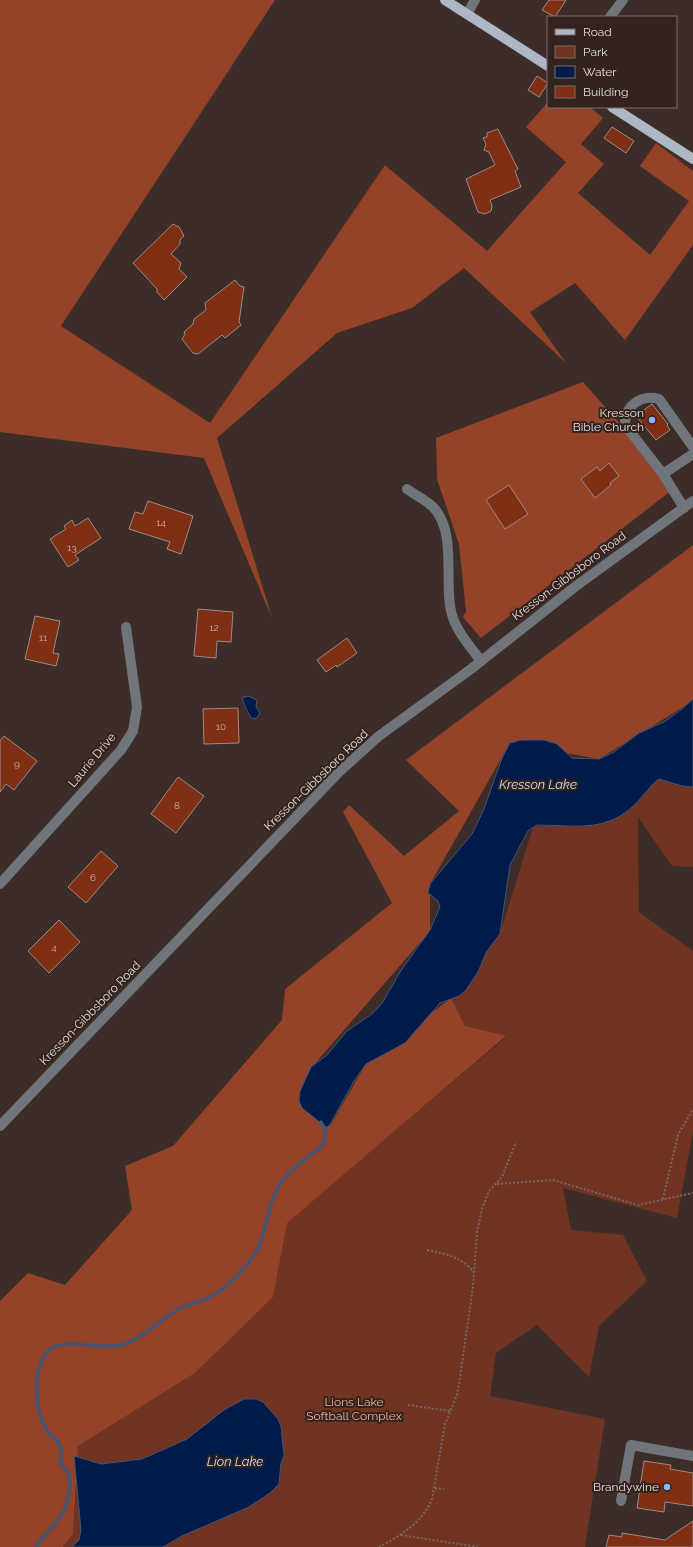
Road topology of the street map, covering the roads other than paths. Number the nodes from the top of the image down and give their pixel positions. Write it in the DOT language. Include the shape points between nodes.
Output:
graph roads {
  1 [pos="445,0"];
  2 [pos="475,0"];
  3 [pos="623,0"];
  4 [pos="467,14"];
  5 [pos="611,16"];
  6 [pos="547,65"];
  7 [pos="614,108"];
  8 [pos="693,159"];
  9 [pos="693,447"];
  10 [pos="693,454"];
  11 [pos="663,474"];
  12 [pos="407,489"];
  13 [pos="693,501"];
  14 [pos="684,508"];
  15 [pos="126,627"];
  16 [pos="481,661"];
  17 [pos="0,884"];
  18 [pos="0,1126"];
  19 [pos="693,1456"];
  20 [pos="621,1500"];
  1 -- 4 [label="main road"];
  2 -- 4 [label="street"];
  3 -- 5 [label="street"];
  4 -- 6 [label="main road"];
  7 -- 8 [label="main road"];
  9 -- 11 [label="street" via="659,399 646,398 634,404 627,412 625,426"];
  10 -- 11 [label="street"];
  11 -- 14 [label="street"];
  12 -- 16 [label="street" via="433,507 442,523 447,544 451,613 458,629"];
  13 -- 14 [label="street, Kresson-Gibbsboro Road"];
  14 -- 16 [label="street, Kresson-Gibbsboro Road" via="576,586"];
  15 -- 17 [label="street, Laurie Drive" via="137,707 133,731 121,750"];
  16 -- 18 [label="street, Kresson-Gibbsboro Road" via="379,736 339,772"];
  19 -- 20 [label="street" via="631,1446"];
}
